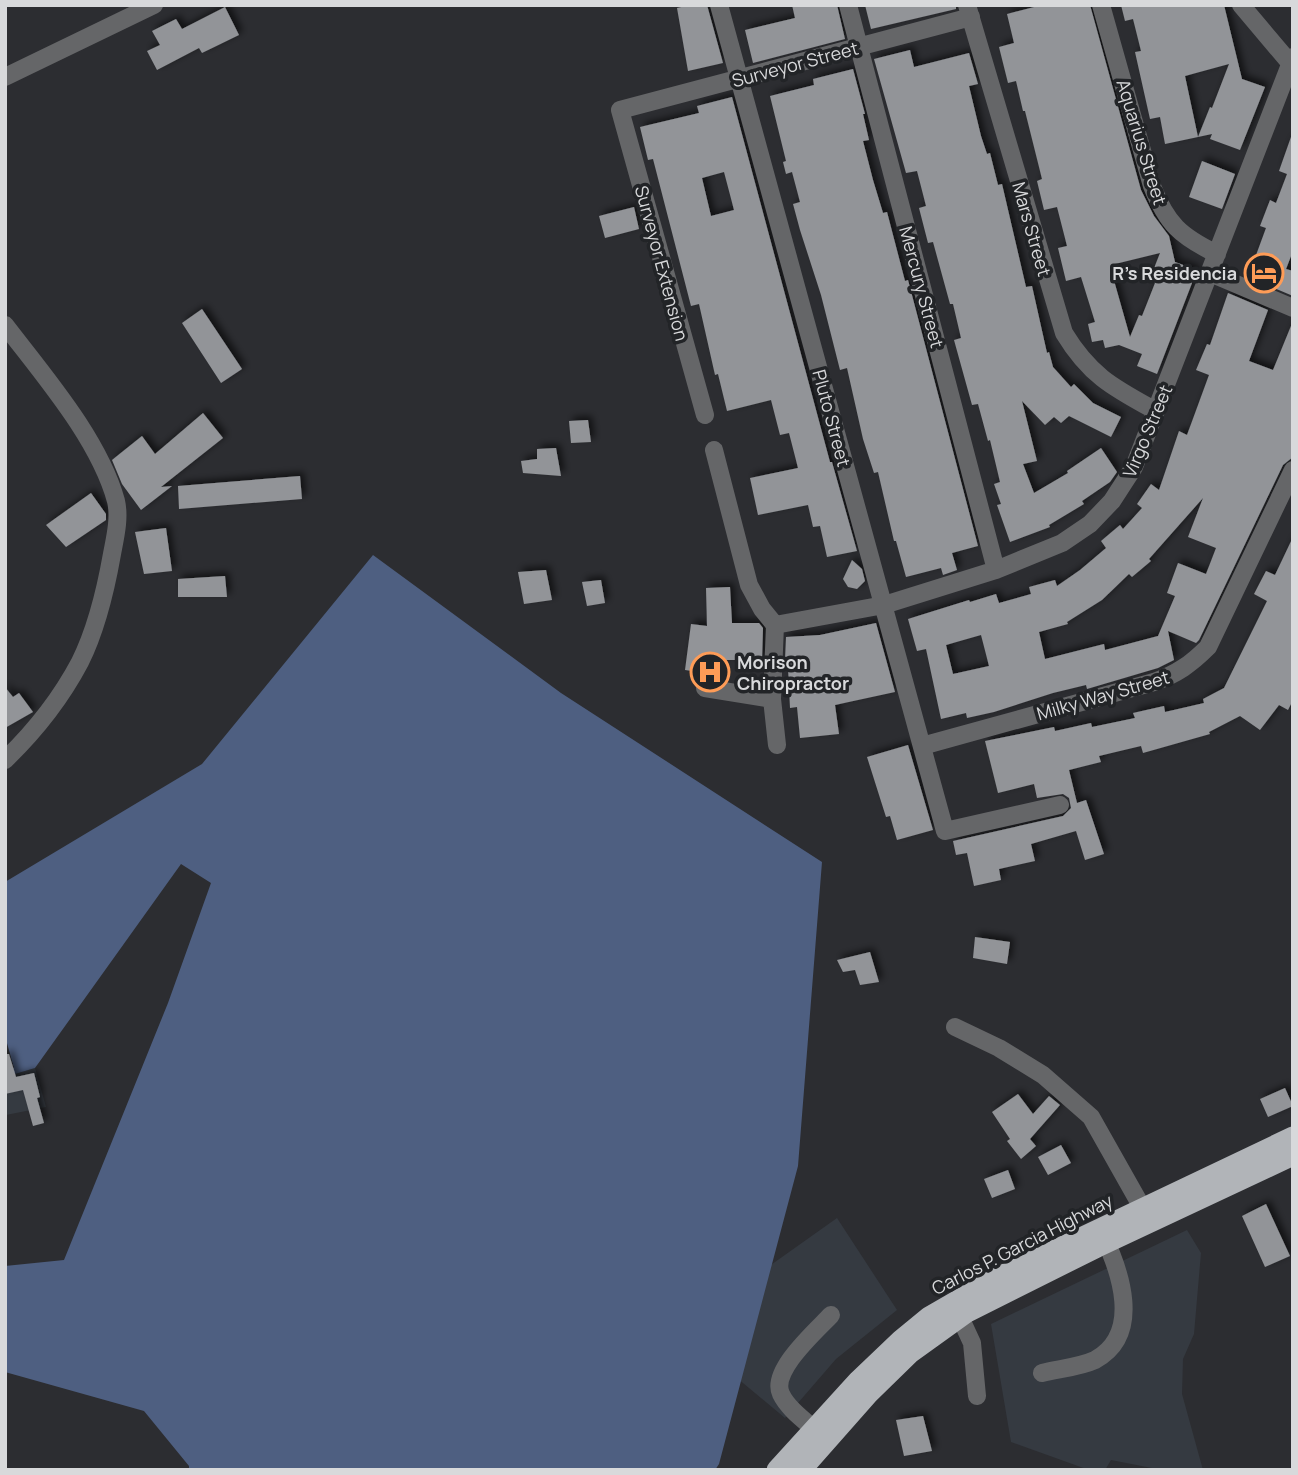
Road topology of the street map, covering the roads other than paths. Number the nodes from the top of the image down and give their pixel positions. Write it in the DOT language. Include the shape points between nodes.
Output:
graph roads {
  1 [pos="154,5"];
  2 [pos="719,5"];
  3 [pos="848,5"];
  4 [pos="1101,5"];
  5 [pos="1241,5"];
  6 [pos="969,11"];
  7 [pos="860,47"];
  8 [pos="1291,60"];
  9 [pos="5,77"];
  10 [pos="738,79"];
  11 [pos="620,110"];
  12 [pos="1217,254"];
  13 [pos="1210,273"];
  14 [pos="1293,308"];
  15 [pos="5,325"];
  16 [pos="1156,411"];
  17 [pos="705,415"];
  18 [pos="714,450"];
  19 [pos="1291,477"];
  20 [pos="996,570"];
  21 [pos="884,605"];
  22 [pos="775,625"];
  23 [pos="705,688"];
  24 [pos="772,699"];
  25 [pos="777,745"];
  26 [pos="922,746"];
  27 [pos="5,760"];
  28 [pos="1060,805"];
  29 [pos="955,1027"];
  30 [pos="1293,1138"];
  31 [pos="1293,1155"];
  32 [pos="1146,1215"];
  33 [pos="1103,1236"];
  34 [pos="831,1315"];
  35 [pos="960,1317"];
  36 [pos="1042,1373"];
  37 [pos="977,1396"];
  38 [pos="821,1435"];
  39 [pos="777,1470"];
  40 [pos="801,1470"];
  1 -- 9 [label="street"];
  2 -- 10 [label="street, Pluto Street"];
  3 -- 7 [label="street, Mercury Street"];
  4 -- 12 [label="street, Aquarius Street" via="1162,211 1190,241"];
  5 -- 8 [label="street"];
  6 -- 7 [label="street, Surveyor Street"];
  6 -- 16 [label="street, Mars Street" via="1064,333 1091,370 1116,390"];
  7 -- 10 [label="street, Surveyor Street"];
  7 -- 20 [label="street, Mercury Street"];
  8 -- 12 [label="street, Virgo Street"];
  10 -- 11 [label="street, Surveyor Street"];
  10 -- 21 [label="street, Pluto Street"];
  11 -- 17 [label="street, Surveyor Extension"];
  12 -- 13 [label="street, Virgo Street"];
  13 -- 14 [label="street"];
  13 -- 16 [label="street, Virgo Street"];
  15 -- 27 [label="street" via="72,414 99,461 116,503 116,531 81,660 57,700"];
  16 -- 20 [label="street, Virgo Street" via="1134,467 1090,524 1062,543"];
  18 -- 22 [label="street" via="750,585"];
  19 -- 26 [label="street, Milky Way Street" via="1208,647 1191,664 1154,682"];
  20 -- 21 [label="street, Virgo Street"];
  21 -- 22 [label="street, Virgo Street"];
  21 -- 26 [label="street, Pluto Street"];
  22 -- 24 [label="street"];
  23 -- 24 [label="street"];
  24 -- 25 [label="street"];
  26 -- 28 [label="street, Pluto Street" via="945,831"];
  29 -- 32 [label="street" via="1043,1076 1091,1117"];
  30 -- 32 [label="highway, Carlos P. Garcia Highway"];
  31 -- 32 [label="highway, Carlos P. Garcia Highway"];
  32 -- 33 [label="highway, Carlos P. Garcia Highway"];
  33 -- 35 [label="highway, Carlos P. Garcia Highway"];
  33 -- 36 [label="street" via="1121,1280 1125,1309 1119,1333 1094,1360"];
  33 -- 38 [label="highway, Carlos P. Garcia Highway" via="995,1279 929,1317 875,1365"];
  34 -- 38 [label="street" via="789,1362 779,1385 785,1401"];
  35 -- 37 [label="street" via="972,1343"];
  35 -- 38 [label="highway, Carlos P. Garcia Highway" via="910,1353"];
  38 -- 39 [label="highway, Carlos P. Garcia Highway"];
  38 -- 40 [label="highway, Carlos P. Garcia Highway"];
}
